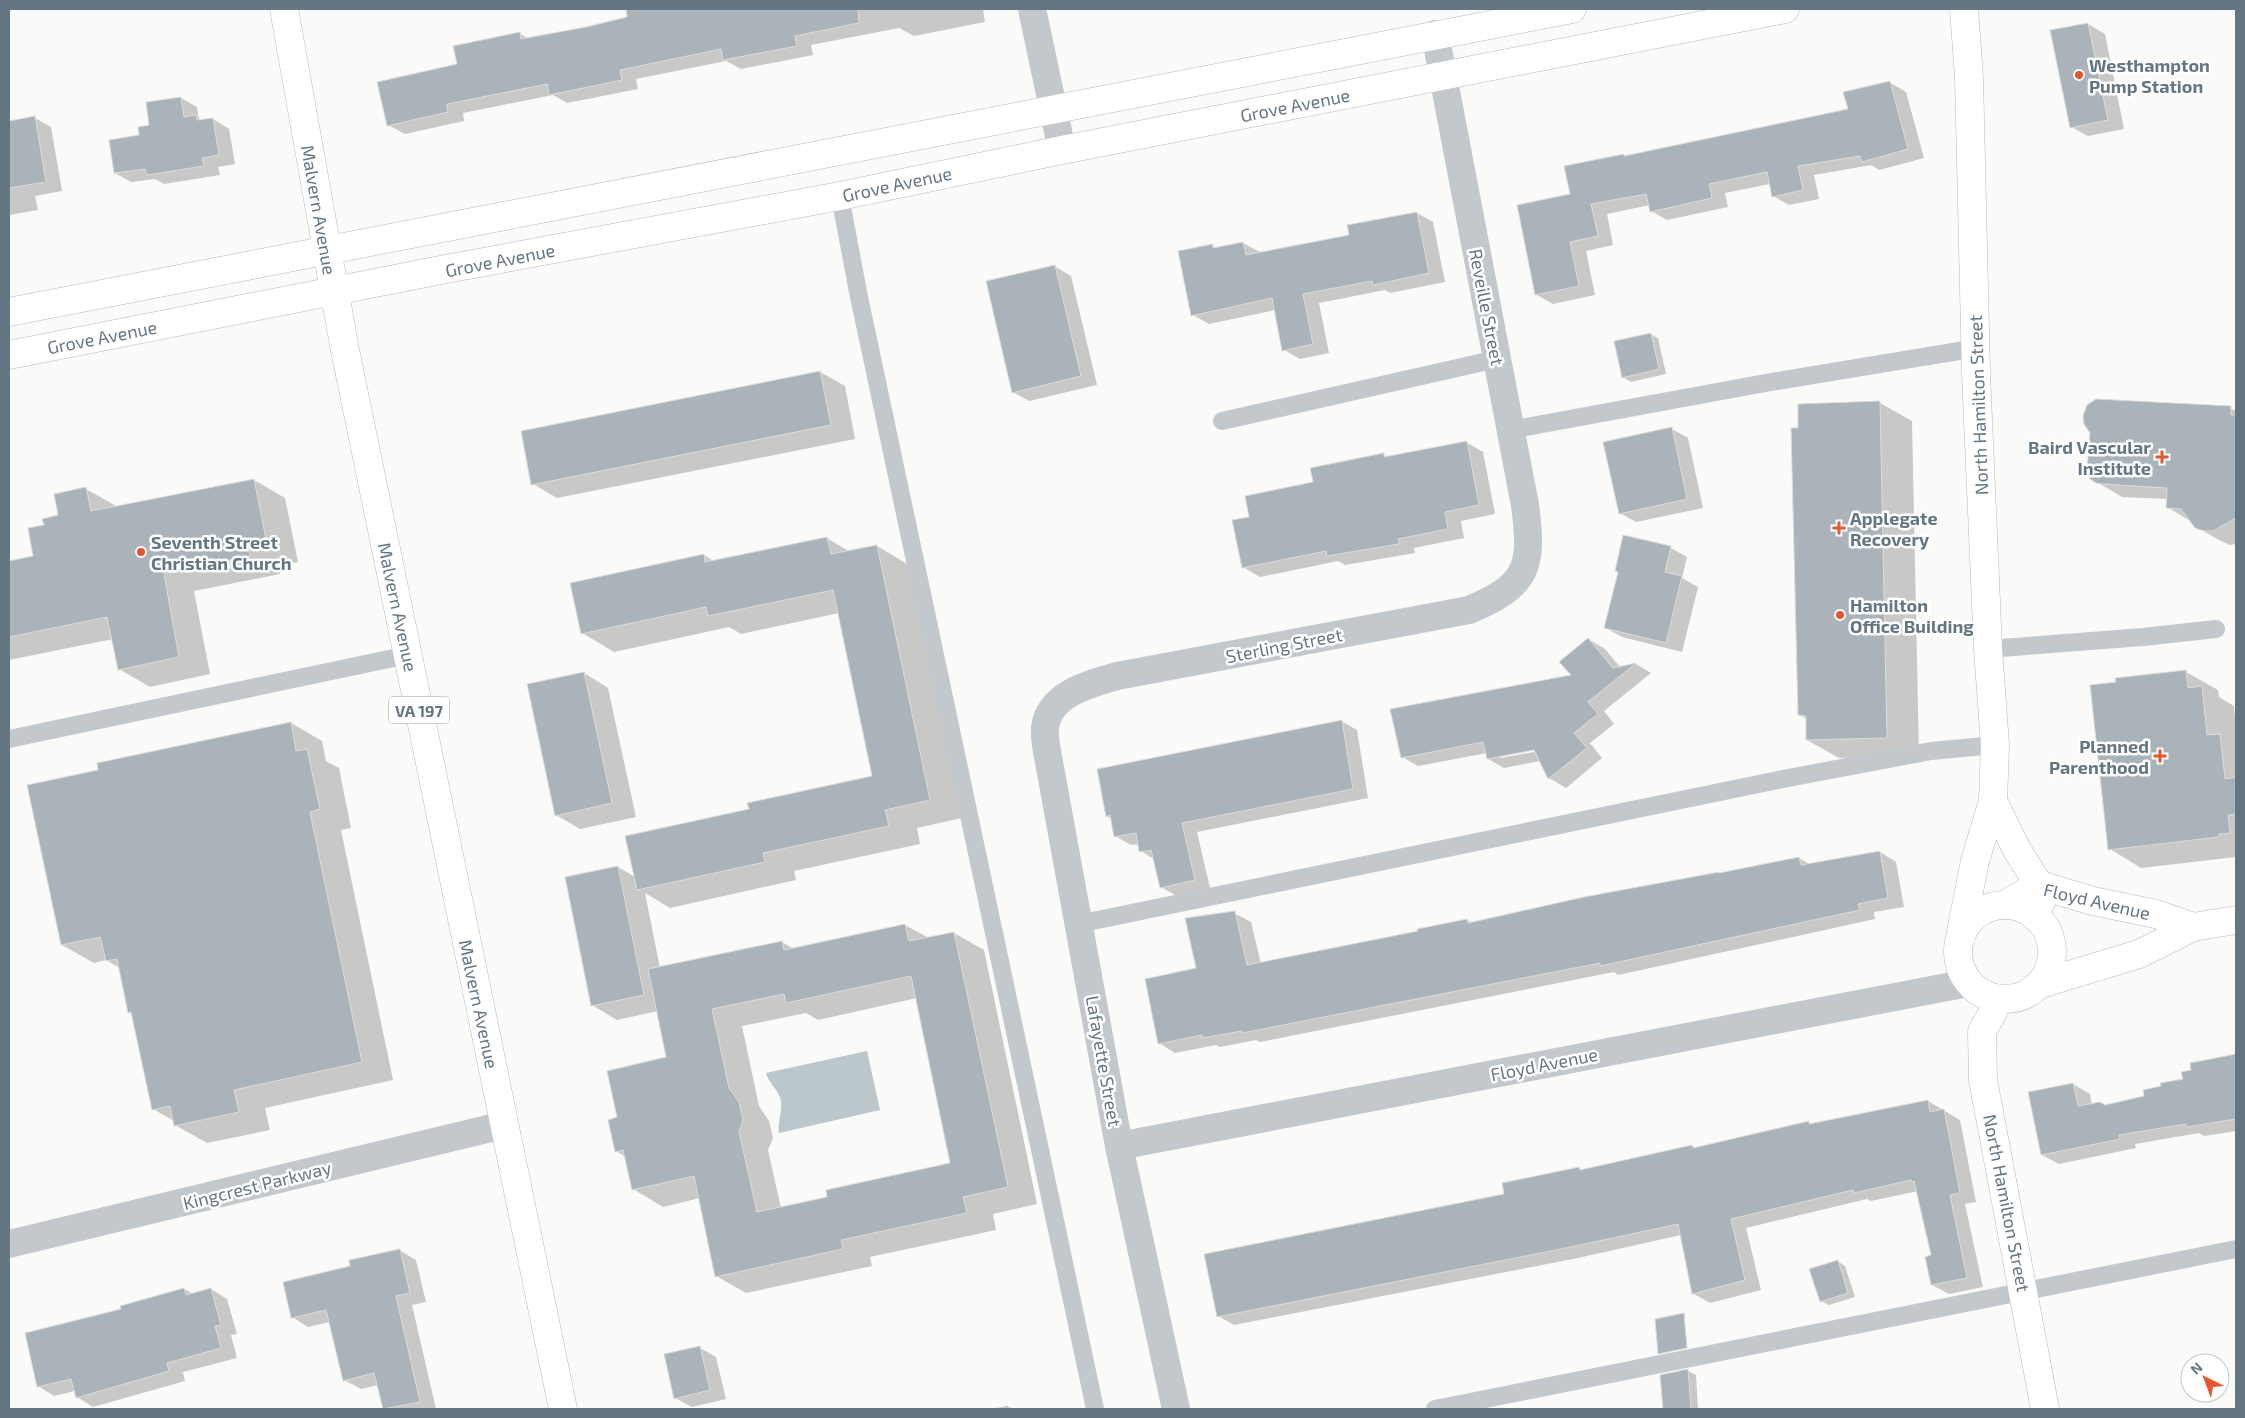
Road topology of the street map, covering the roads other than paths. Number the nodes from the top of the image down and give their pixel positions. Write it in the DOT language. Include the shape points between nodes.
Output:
graph roads {
  1 [pos="284,9"];
  2 [pos="1032,9"];
  3 [pos="1572,9"];
  4 [pos="1785,9"];
  5 [pos="1964,9"];
  6 [pos="1434,34"];
  7 [pos="1442,77"];
  8 [pos="1054,110"];
  9 [pos="1062,150"];
  10 [pos="840,196"];
  11 [pos="326,250"];
  12 [pos="333,292"];
  13 [pos="9,312"];
  14 [pos="1977,348"];
  15 [pos="9,355"];
  16 [pos="1497,358"];
  17 [pos="1222,421"];
  18 [pos="1510,430"];
  19 [pos="1519,580"];
  20 [pos="2216,629"];
  21 [pos="1988,649"];
  22 [pos="408,655"];
  23 [pos="1050,712"];
  24 [pos="9,739"];
  25 [pos="1994,745"];
  26 [pos="1992,801"];
  27 [pos="2039,885"];
  28 [pos="2004,905"];
  29 [pos="2236,920"];
  30 [pos="2042,923"];
  31 [pos="1078,924"];
  32 [pos="2193,926"];
  33 [pos="1962,932"];
  34 [pos="1968,983"];
  35 [pos="2040,984"];
  36 [pos="1994,999"];
  37 [pos="504,1125"];
  38 [pos="1119,1146"];
  39 [pos="9,1244"];
  40 [pos="2236,1249"];
  41 [pos="2023,1290"];
  42 [pos="563,1409"];
  43 [pos="1095,1409"];
  44 [pos="1176,1409"];
  45 [pos="1435,1409"];
  46 [pos="2045,1409"];
  1 -- 11 [label="main road, Malvern Avenue / VA 197"];
  2 -- 8 [label="street"];
  3 -- 6 [label="main road"];
  4 -- 7 [label="main road, Grove Avenue"];
  5 -- 14 [label="main road, North Hamilton Street"];
  6 -- 7 [label="street, Reveille Street"];
  6 -- 8 [label="main road"];
  7 -- 9 [label="main road, Grove Avenue"];
  7 -- 16 [label="street, Reveille Street"];
  8 -- 9 [label="street"];
  8 -- 11 [label="main road"];
  9 -- 10 [label="main road, Grove Avenue"];
  10 -- 12 [label="main road, Grove Avenue"];
  10 -- 43 [label="lane"];
  11 -- 12 [label="main road, Malvern Avenue / VA 197"];
  11 -- 13 [label="main road"];
  12 -- 15 [label="main road, Grove Avenue"];
  12 -- 22 [label="main road, Malvern Avenue / VA 197"];
  14 -- 18 [label="lane"];
  14 -- 21 [label="main road, North Hamilton Street"];
  16 -- 17 [label="lane"];
  16 -- 18 [label="street, Reveille Street"];
  18 -- 19 [label="street, Reveille Street" via="1530,542"];
  19 -- 23 [label="street, Sterling Street" via="1496,599 1469,610 1117,676 1076,688"];
  20 -- 21 [label="lane"];
  21 -- 25 [label="main road, North Hamilton Street"];
  22 -- 24 [label="lane"];
  22 -- 37 [label="main road, Malvern Avenue / VA 197"];
  23 -- 31 [label="street, Lafayette Street" via="1045,738"];
  25 -- 26 [label="main road, North Hamilton Street"];
  25 -- 31 [label="lane" via="1931,751 1783,779"];
  26 -- 27 [label="main road, North Hamilton Street"];
  26 -- 33 [label="main road, North Hamilton Street" via="1975,861"];
  27 -- 28 [label="main road, Floyd Avenue"];
  27 -- 30 [label="main road, North Hamilton Street"];
  27 -- 32 [label="main road, Floyd Avenue"];
  28 -- 30 [label="main road" via="2025,909"];
  28 -- 33 [label="main road" via="1978,913"];
  29 -- 32 [label="main road, Floyd Avenue"];
  30 -- 35 [label="main road" via="2049,934 2052,960"];
  31 -- 38 [label="street, Lafayette Street"];
  32 -- 35 [label="main road, Floyd Avenue" via="2139,954"];
  33 -- 34 [label="main road" via="1957,946 1958,960"];
  34 -- 36 [label="main road"];
  34 -- 38 [label="street, Floyd Avenue"];
  35 -- 36 [label="main road" via="2020,998"];
  36 -- 41 [label="main road, North Hamilton Street" via="1993,1012 1982,1031 1983,1080"];
  37 -- 39 [label="street, Kingcrest Parkway"];
  37 -- 42 [label="main road, Malvern Avenue / VA 197"];
  38 -- 44 [label="street, Lafayette Street"];
  40 -- 41 [label="lane"];
  41 -- 45 [label="lane"];
  41 -- 46 [label="main road, North Hamilton Street"];
}
